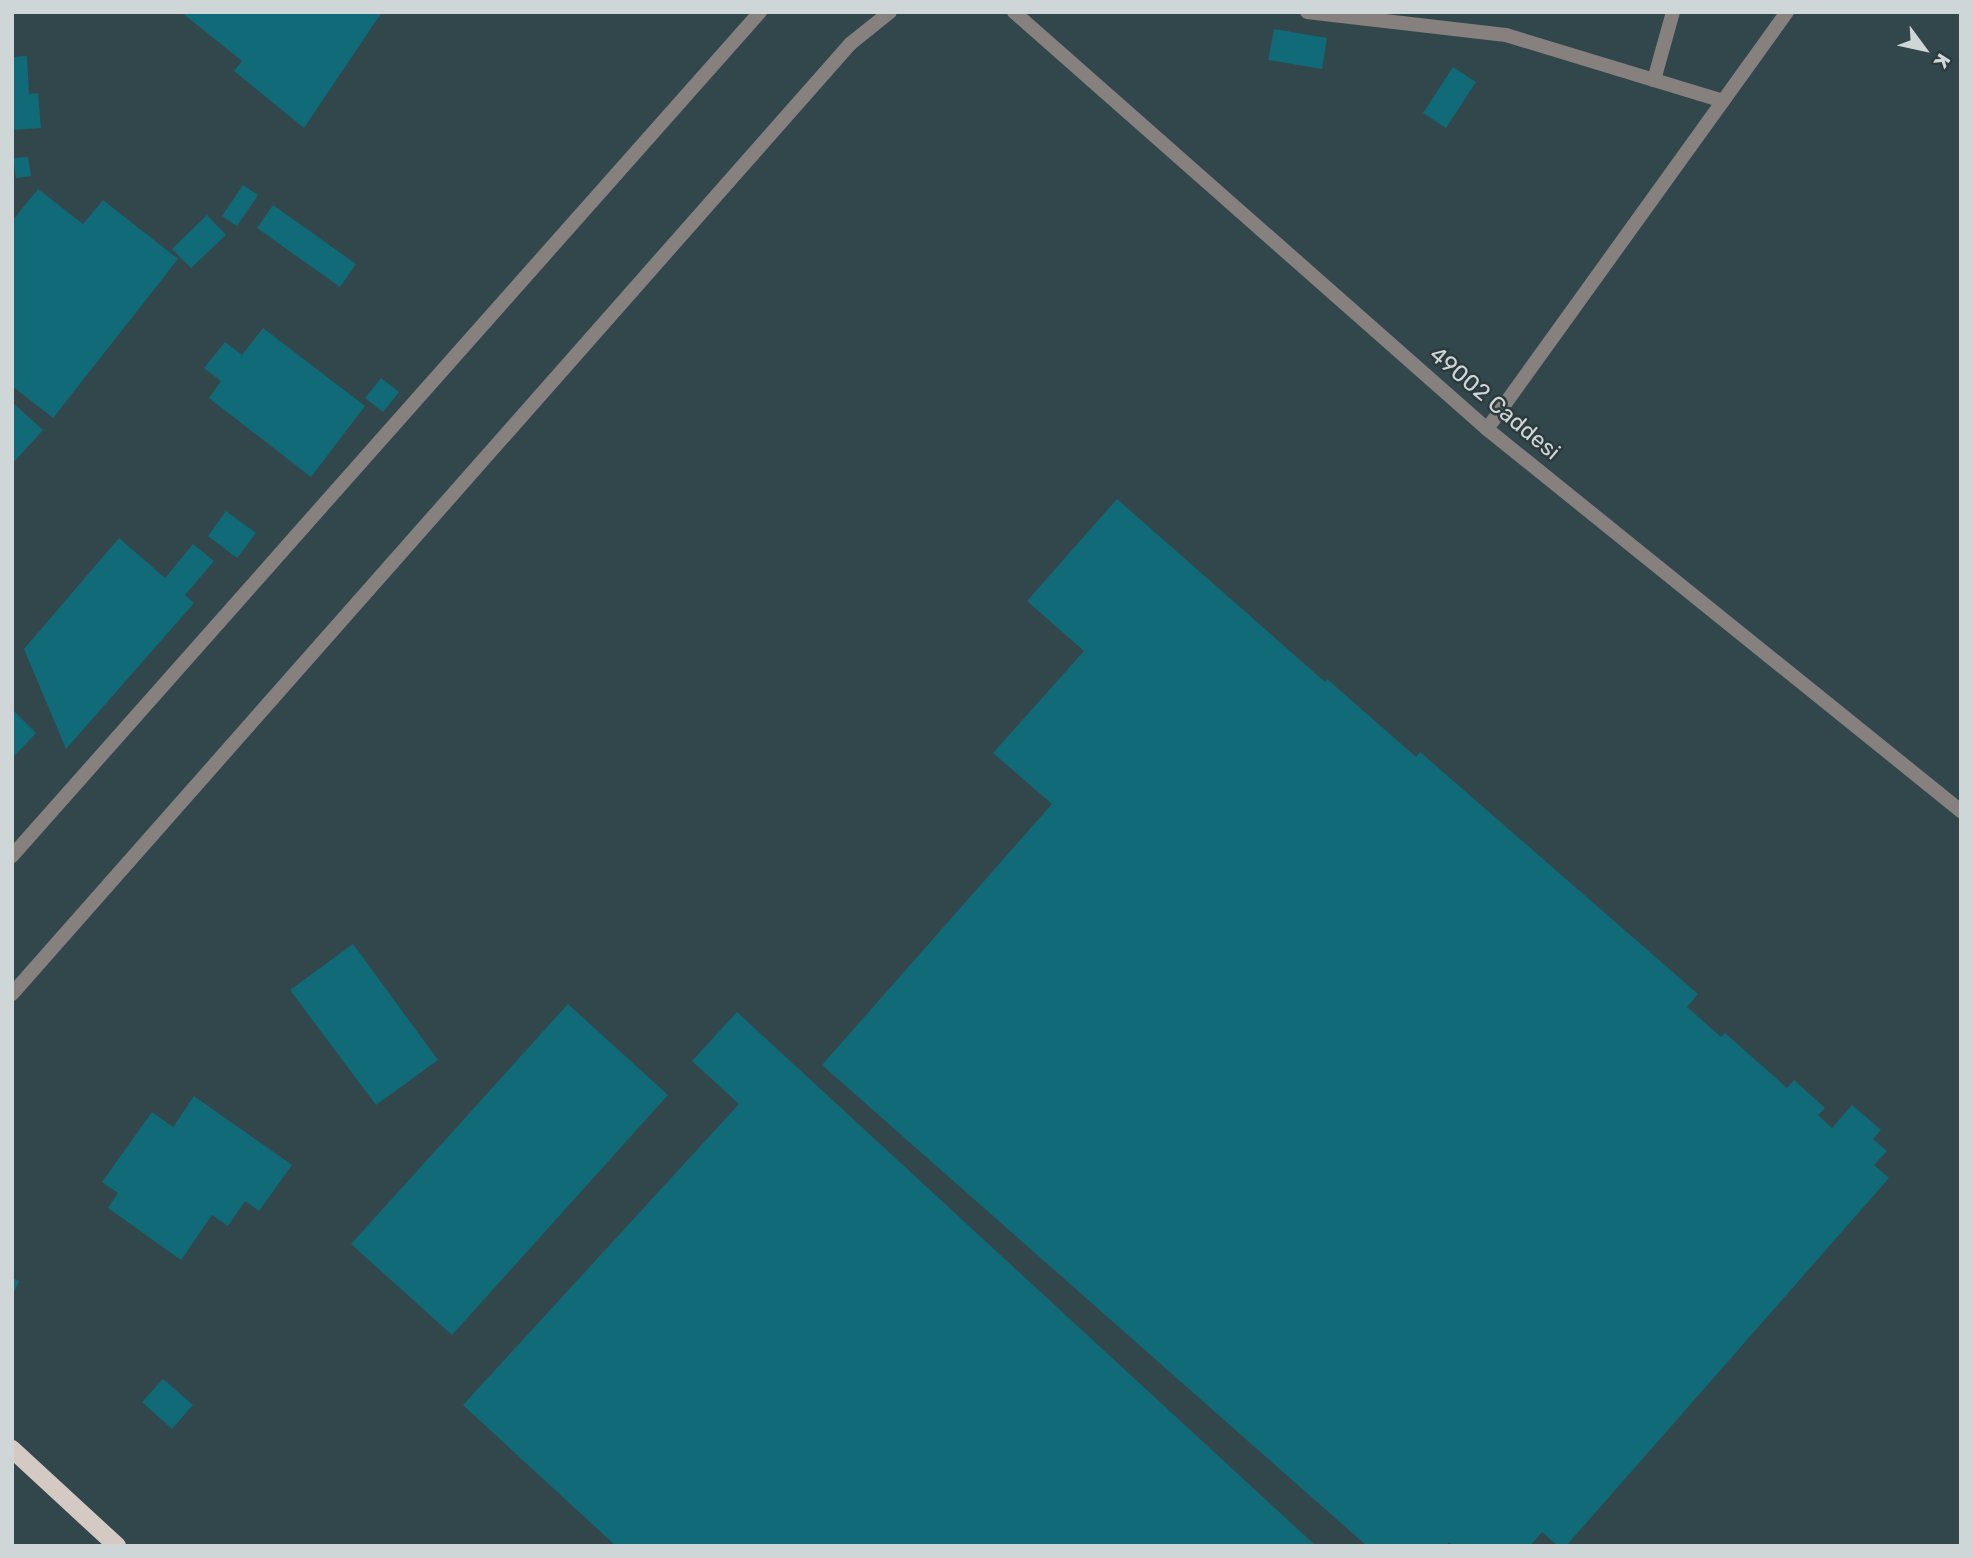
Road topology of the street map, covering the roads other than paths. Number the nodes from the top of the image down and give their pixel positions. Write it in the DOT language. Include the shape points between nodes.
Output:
graph roads {
  1 [pos="760,12"];
  2 [pos="890,12"];
  3 [pos="1014,12"];
  4 [pos="1307,12"];
  5 [pos="1673,12"];
  6 [pos="1787,12"];
  7 [pos="1654,80"];
  8 [pos="1723,102"];
  9 [pos="1487,429"];
  10 [pos="1961,811"];
  11 [pos="12,856"];
  12 [pos="12,994"];
  13 [pos="12,1449"];
  14 [pos="117,1546"];
  1 -- 11 [label="street"];
  2 -- 12 [label="street" via="850,44"];
  3 -- 9 [label="street, 49002 Caddesi"];
  4 -- 7 [label="street" via="1507,35"];
  5 -- 7 [label="street"];
  6 -- 8 [label="street"];
  7 -- 8 [label="street"];
  8 -- 9 [label="street"];
  9 -- 10 [label="street, 49002 Caddesi"];
  13 -- 14 [label="main road"];
}
